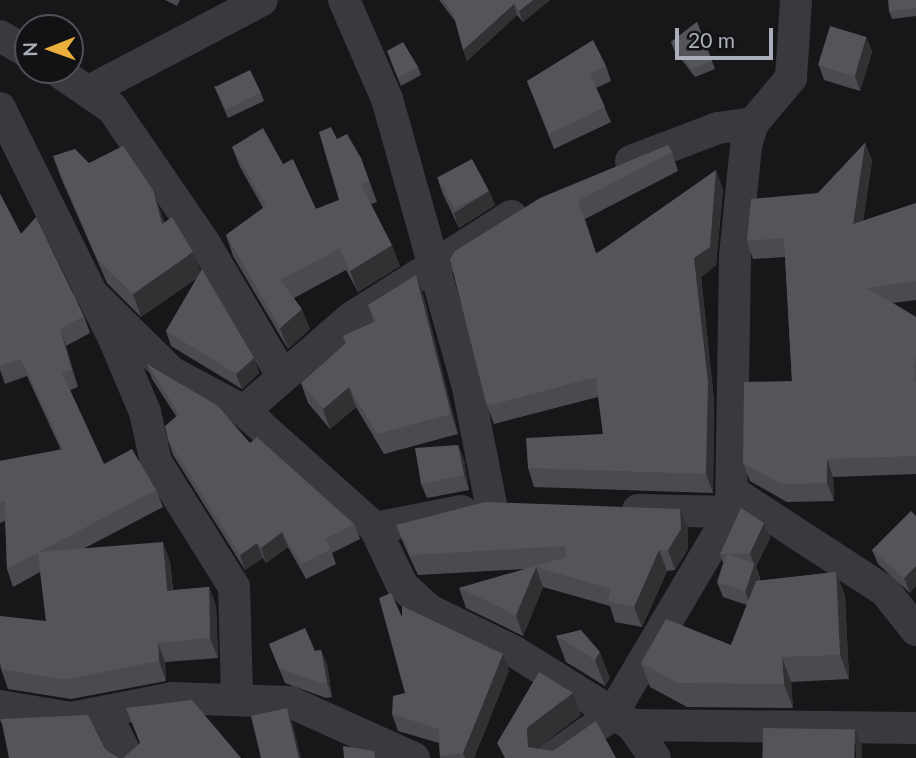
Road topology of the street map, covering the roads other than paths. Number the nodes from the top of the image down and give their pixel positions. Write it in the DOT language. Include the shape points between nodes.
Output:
graph roads {
  1 [pos="344,0"];
  2 [pos="796,0"];
  3 [pos="245,3"];
  4 [pos="78,84"];
  5 [pos="89,91"];
  6 [pos="0,108"];
  7 [pos="752,123"];
  8 [pos="598,175"];
  9 [pos="538,200"];
  10 [pos="430,267"];
  11 [pos="89,291"];
  12 [pos="283,377"];
  13 [pos="244,411"];
  14 [pos="733,503"];
  15 [pos="608,510"];
  16 [pos="375,528"];
  17 [pos="916,630"];
  18 [pos="237,697"];
  19 [pos="0,706"];
  20 [pos="106,714"];
  21 [pos="622,721"];
  22 [pos="916,728"];
  23 [pos="128,758"];
  24 [pos="414,758"];
  25 [pos="551,758"];
  26 [pos="655,758"];
  1 -- 10 [label="street" via="387,99"];
  2 -- 7 [label="street" via="791,78"];
  3 -- 5 [label="street"];
  4 -- 5 [label="street"];
  5 -- 12 [label="street" via="112,108 205,244"];
  6 -- 11 [label="street"];
  7 -- 8 [label="street" via="695,136"];
  7 -- 14 [label="street" via="735,256"];
  9 -- 10 [label="street"];
  10 -- 12 [label="street" via="351,318"];
  10 -- 16 [label="street" via="504,505"];
  11 -- 13 [label="street" via="171,372"];
  11 -- 18 [label="street" via="145,412 156,462 234,587"];
  12 -- 13 [label="street"];
  13 -- 16 [label="street"];
  14 -- 15 [label="street"];
  14 -- 17 [label="street" via="885,591"];
  14 -- 21 [label="street"];
  16 -- 21 [label="street" via="402,585 429,610 515,652"];
  18 -- 20 [label="street" via="173,698"];
  18 -- 24 [label="street" via="290,702"];
  19 -- 20 [label="street" via="71,718"];
  20 -- 23 [label="street"];
  21 -- 22 [label="street"];
  21 -- 25 [label="street"];
  21 -- 26 [label="street"];
}
